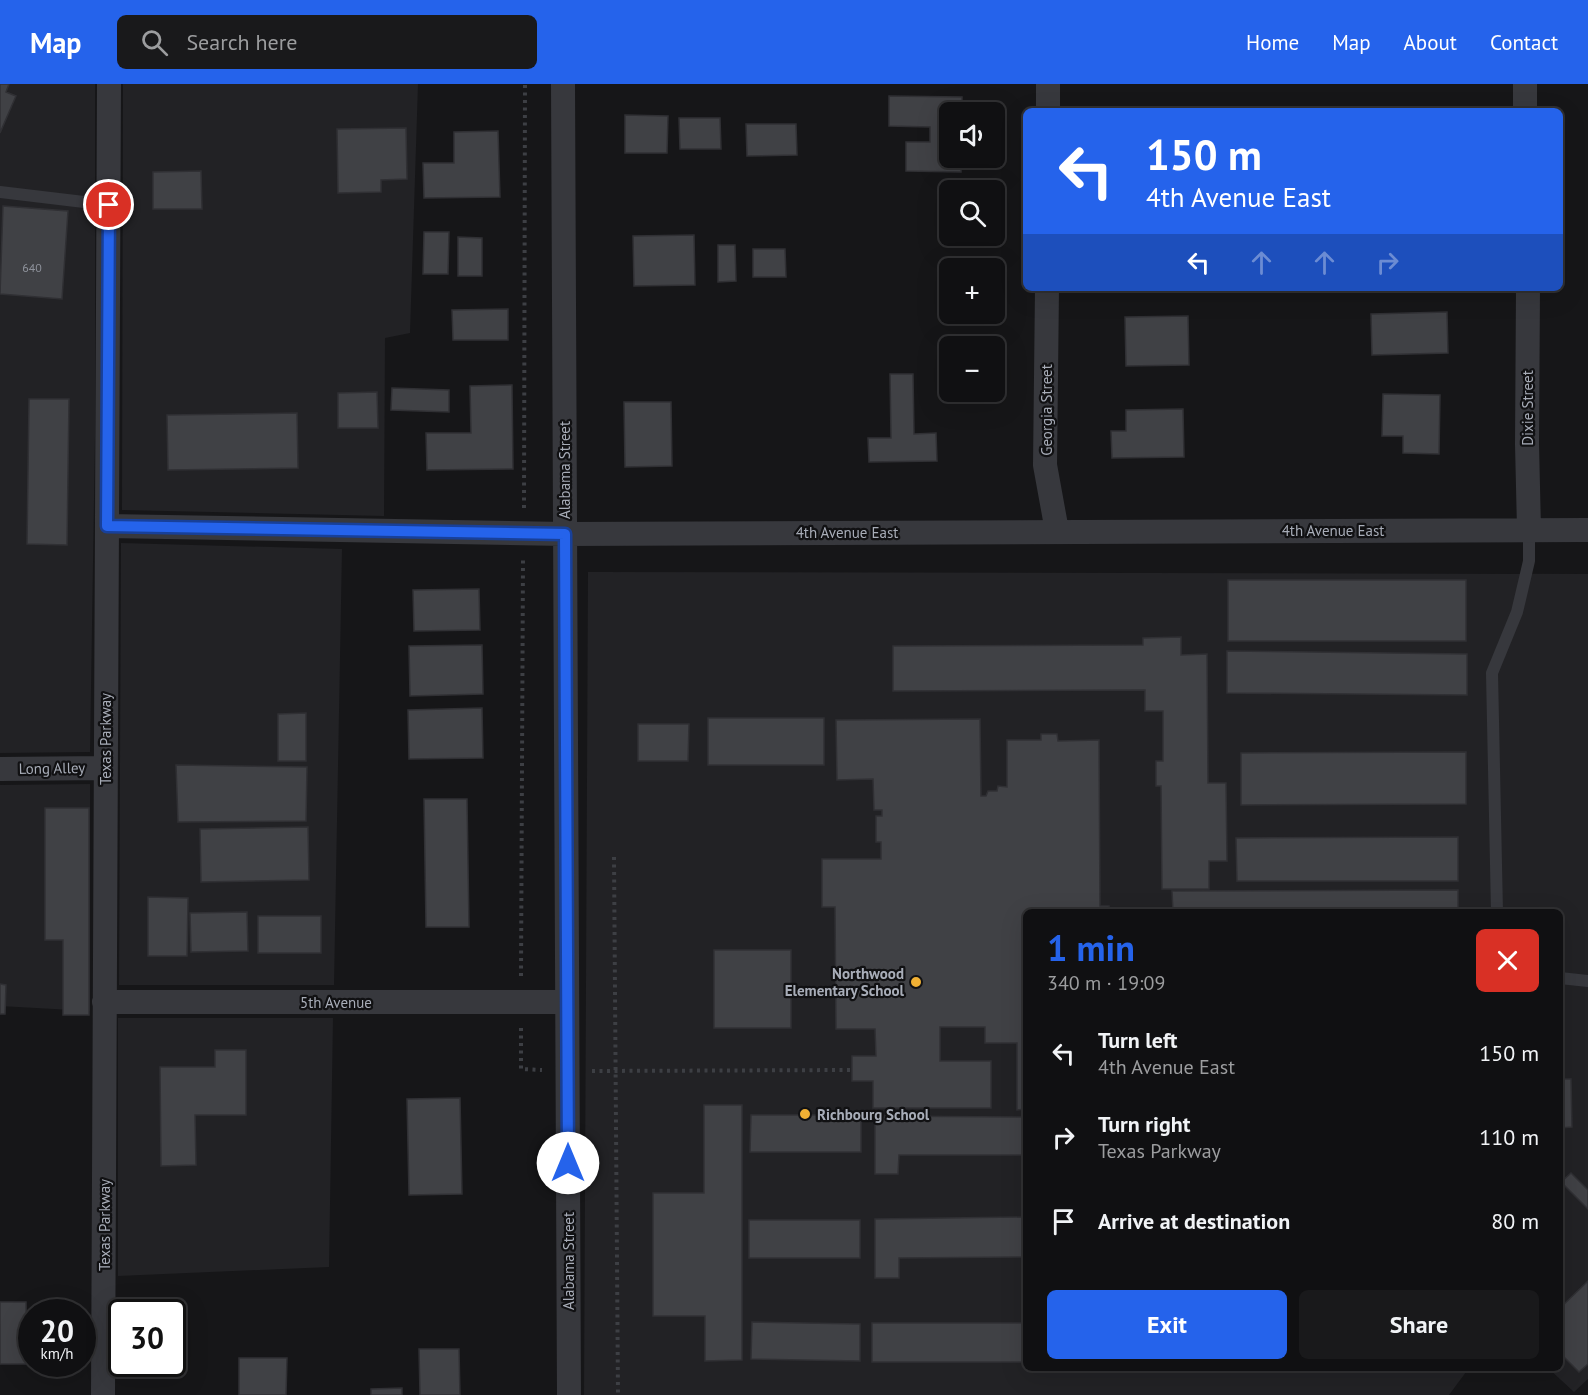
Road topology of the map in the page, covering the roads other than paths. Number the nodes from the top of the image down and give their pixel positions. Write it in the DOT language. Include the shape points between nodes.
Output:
graph roads {
  1 [pos="109,84"];
  2 [pos="563,84"];
  3 [pos="1048,84"];
  4 [pos="1526,84"];
  5 [pos="1048,108"];
  6 [pos="1526,108"];
  7 [pos="0,192"];
  8 [pos="109,205"];
  9 [pos="1047,291"];
  10 [pos="1528,291"];
  11 [pos="107,526"];
  12 [pos="1529,529"];
  13 [pos="1588,530"];
  14 [pos="1057,531"];
  15 [pos="565,534"];
  16 [pos="104,768"];
  17 [pos="0,769"];
  18 [pos="1497,909"];
  19 [pos="1563,978"];
  20 [pos="1588,981"];
  21 [pos="104,1002"];
  22 [pos="567,1002"];
  23 [pos="103,1395"];
  24 [pos="569,1395"];
  1 -- 8 [label="street, Texas Parkway"];
  2 -- 15 [label="street, Alabama Street"];
  3 -- 5 [label="street"];
  4 -- 6 [label="street"];
  7 -- 8 [label="lane"];
  8 -- 11 [label="street, Texas Parkway"];
  9 -- 14 [label="street, Georgia Street" via="1045,465"];
  10 -- 12 [label="street, Dixie Street"];
  11 -- 15 [label="street, 4th Avenue East"];
  11 -- 16 [label="street, Texas Parkway"];
  12 -- 13 [label="street, 4th Avenue East"];
  12 -- 14 [label="street, 4th Avenue East"];
  12 -- 18 [label="lane" via="1529,561 1517,612 1492,674"];
  14 -- 15 [label="street, 4th Avenue East"];
  15 -- 22 [label="street, Alabama Street"];
  16 -- 17 [label="street, Long Alley"];
  16 -- 21 [label="street, Texas Parkway"];
  19 -- 20 [label="lane"];
  21 -- 22 [label="street, 5th Avenue"];
  21 -- 23 [label="street, Texas Parkway"];
  22 -- 24 [label="street, Alabama Street"];
}
